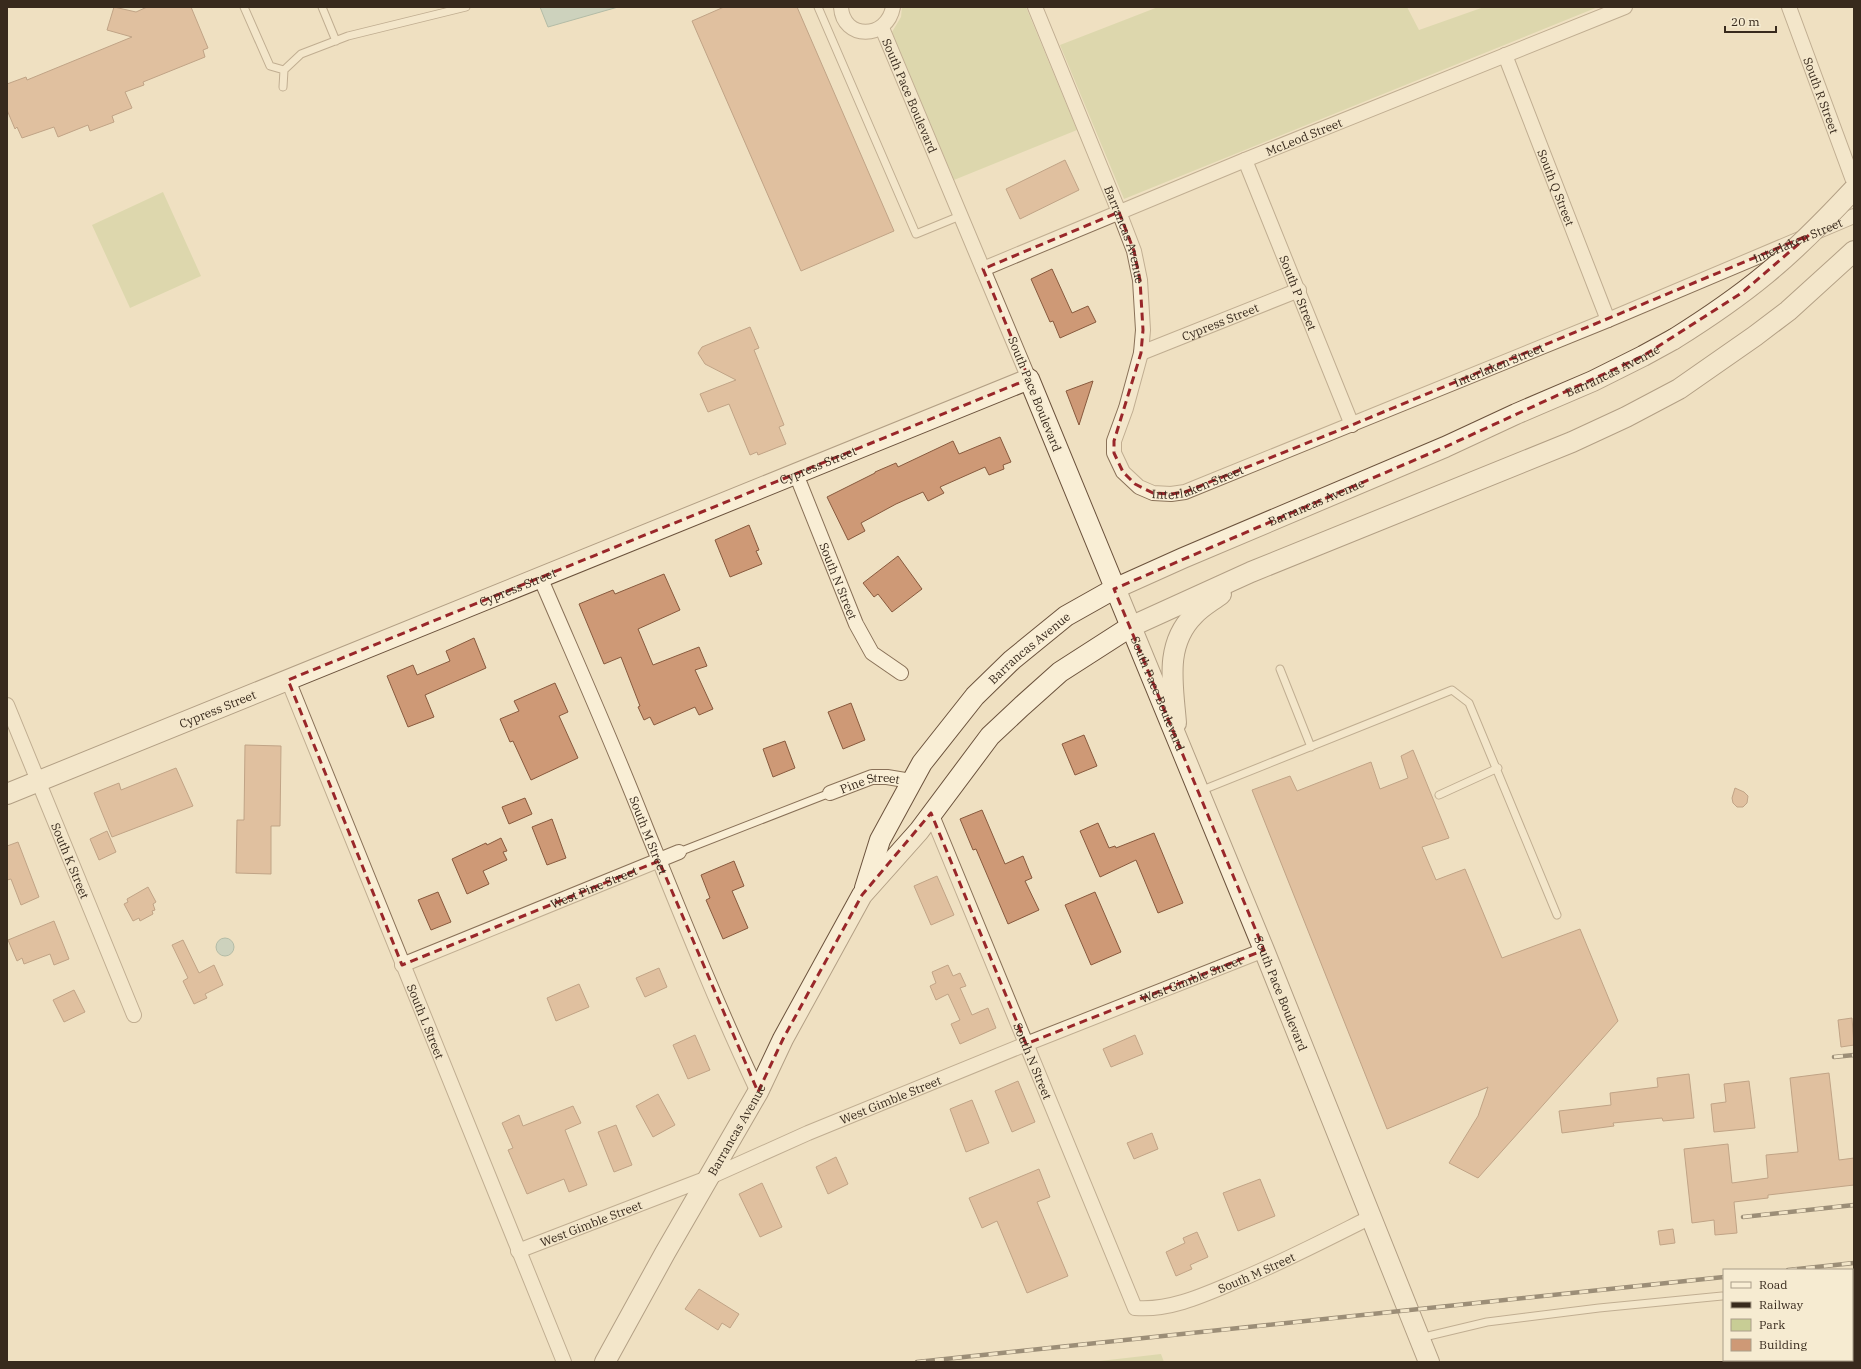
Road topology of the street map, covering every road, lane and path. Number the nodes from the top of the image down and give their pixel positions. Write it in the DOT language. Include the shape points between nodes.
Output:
graph roads {
  1 [pos="244,7"];
  2 [pos="322,7"];
  3 [pos="466,7"];
  4 [pos="818,7"];
  5 [pos="841,7"];
  6 [pos="893,7"];
  7 [pos="1035,7"];
  8 [pos="1625,7"];
  9 [pos="1789,7"];
  10 [pos="882,28"];
  11 [pos="336,41"];
  12 [pos="1505,55"];
  13 [pos="284,70"];
  14 [pos="283,87"];
  15 [pos="1246,160"];
  16 [pos="1854,183"];
  17 [pos="1854,189"];
  18 [pos="1119,212"];
  19 [pos="960,216"];
  20 [pos="1854,216"];
  21 [pos="1854,251"];
  22 [pos="983,269"];
  23 [pos="1299,290"];
  24 [pos="1608,320"];
  25 [pos="1141,353"];
  26 [pos="1029,379"];
  27 [pos="1352,425"];
  28 [pos="796,474"];
  29 [pos="1139,487"];
  30 [pos="1251,572"];
  31 [pos="540,578"];
  32 [pos="1114,589"];
  33 [pos="1130,627"];
  34 [pos="1280,669"];
  35 [pos="901,673"];
  36 [pos="288,680"];
  37 [pos="7,705"];
  38 [pos="1178,743"];
  39 [pos="1311,747"];
  40 [pos="1498,768"];
  41 [pos="38,781"];
  42 [pos="911,781"];
  43 [pos="1198,792"];
  44 [pos="830,793"];
  45 [pos="7,794"];
  46 [pos="1439,795"];
  47 [pos="931,813"];
  48 [pos="680,852"];
  49 [pos="659,861"];
  50 [pos="862,895"];
  51 [pos="1558,915"];
  52 [pos="1264,950"];
  53 [pos="402,965"];
  54 [pos="134,1015"];
  55 [pos="1026,1044"];
  56 [pos="758,1092"];
  57 [pos="710,1176"];
  58 [pos="1371,1217"];
  59 [pos="518,1251"];
  60 [pos="1722,1296"];
  61 [pos="1135,1308"];
  62 [pos="1420,1338"];
  63 [pos="564,1362"];
  64 [pos="605,1362"];
  65 [pos="1430,1362"];
  1 -- 13 [label="lane" via="270,66"];
  2 -- 11 [label="lane"];
  3 -- 11 [label="lane"];
  4 -- 19 [label="lane" via="916,234"];
  5 -- 10 [label="street, South Pace Boulevard" via="845,20 857,30 865,32"];
  6 -- 10 [label="street, South Pace Boulevard" via="888,22"];
  7 -- 18 [label="street, Barrancas Avenue"];
  8 -- 12 [label="street, McLeod Street"];
  9 -- 16 [label="street, South R Street"];
  10 -- 19 [label="street, South Pace Boulevard"];
  11 -- 13 [label="lane" via="301,54"];
  12 -- 15 [label="street, McLeod Street"];
  12 -- 24 [label="street, South Q Street"];
  13 -- 14 [label="lane"];
  15 -- 18 [label="street, McLeod Street"];
  15 -- 23 [label="street, South P Street"];
  17 -- 32 [label="main road, Barrancas Avenue, bridge" via="1768,273 1674,339 1593,381 1445,448 1218,542"];
  18 -- 22 [label="street, McLeod Street"];
  18 -- 25 [label="street, Barrancas Avenue" via="1134,251 1140,280 1143,330"];
  19 -- 22 [label="street, South Pace Boulevard"];
  20 -- 24 [label="street, Interlaken Street"];
  21 -- 30 [label="main road, Barrancas Avenue" via="1788,311 1699,376 1637,412 1572,442"];
  22 -- 26 [label="street, South Pace Boulevard"];
  23 -- 25 [label="street, Cypress Street"];
  23 -- 27 [label="street, South P Street"];
  24 -- 27 [label="street, Interlaken Street"];
  25 -- 29 [label="street, Barrancas Avenue" via="1114,441 1116,461 1123,472"];
  26 -- 28 [label="main road, Cypress Street"];
  26 -- 32 [label="main road, South Pace Boulevard"];
  27 -- 29 [label="street, Interlaken Street" via="1185,492 1171,494"];
  28 -- 31 [label="main road, Cypress Street"];
  28 -- 35 [label="street, South N Street" via="856,624 872,653"];
  30 -- 33 [label="main road, Barrancas Avenue"];
  30 -- 38 [label="main road" via="1194,614 1174,648 1172,672"];
  31 -- 36 [label="main road, Cypress Street"];
  31 -- 49 [label="street, South M Street"];
  32 -- 33 [label="main road, South Pace Boulevard"];
  32 -- 42 [label="main road, Barrancas Avenue" via="1066,616 1012,660 975,696 922,763"];
  33 -- 38 [label="main road, South Pace Boulevard"];
  33 -- 47 [label="main road, Barrancas Avenue" via="1060,672 1022,706 990,736"];
  34 -- 39 [label="lane"];
  36 -- 41 [label="main road, Cypress Street"];
  36 -- 53 [label="street, South L Street"];
  37 -- 41 [label="street, South K Street"];
  38 -- 43 [label="main road, South Pace Boulevard"];
  39 -- 40 [label="lane" via="1452,690 1469,703"];
  39 -- 43 [label="lane"];
  40 -- 46 [label="lane"];
  40 -- 51 [label="lane"];
  41 -- 45 [label="main road, Cypress Street"];
  41 -- 54 [label="street, South K Street"];
  42 -- 44 [label="street, Pine Street" via="872,777"];
  42 -- 50 [label="main road, Barrancas Avenue" via="880,840"];
  43 -- 52 [label="main road, South Pace Boulevard"];
  44 -- 48 [label="lane, West Pine Street"];
  47 -- 50 [label="main road, Barrancas Avenue" via="919,831"];
  47 -- 55 [label="street, South N Street"];
  48 -- 49 [label="street, West Pine Street"];
  49 -- 53 [label="street, West Pine Street"];
  49 -- 56 [label="street, South M Street"];
  50 -- 56 [label="main road, Barrancas Avenue" via="782,1039"];
  52 -- 55 [label="street, West Gimble Street"];
  52 -- 58 [label="main road, South Pace Boulevard"];
  53 -- 59 [label="street, South L Street"];
  55 -- 57 [label="street, West Gimble Street"];
  55 -- 61 [label="street, South N Street"];
  56 -- 57 [label="main road, Barrancas Avenue"];
  57 -- 59 [label="street, West Gimble Street"];
  57 -- 64 [label="main road, Barrancas Avenue"];
  58 -- 61 [label="street, South M Street" via="1285,1261 1211,1292 1171,1306"];
  58 -- 62 [label="main road, South Pace Boulevard"];
  59 -- 63 [label="street, South L Street"];
  60 -- 62 [label="lane" via="1487,1322"];
  62 -- 65 [label="main road, South Pace Boulevard"];
}
